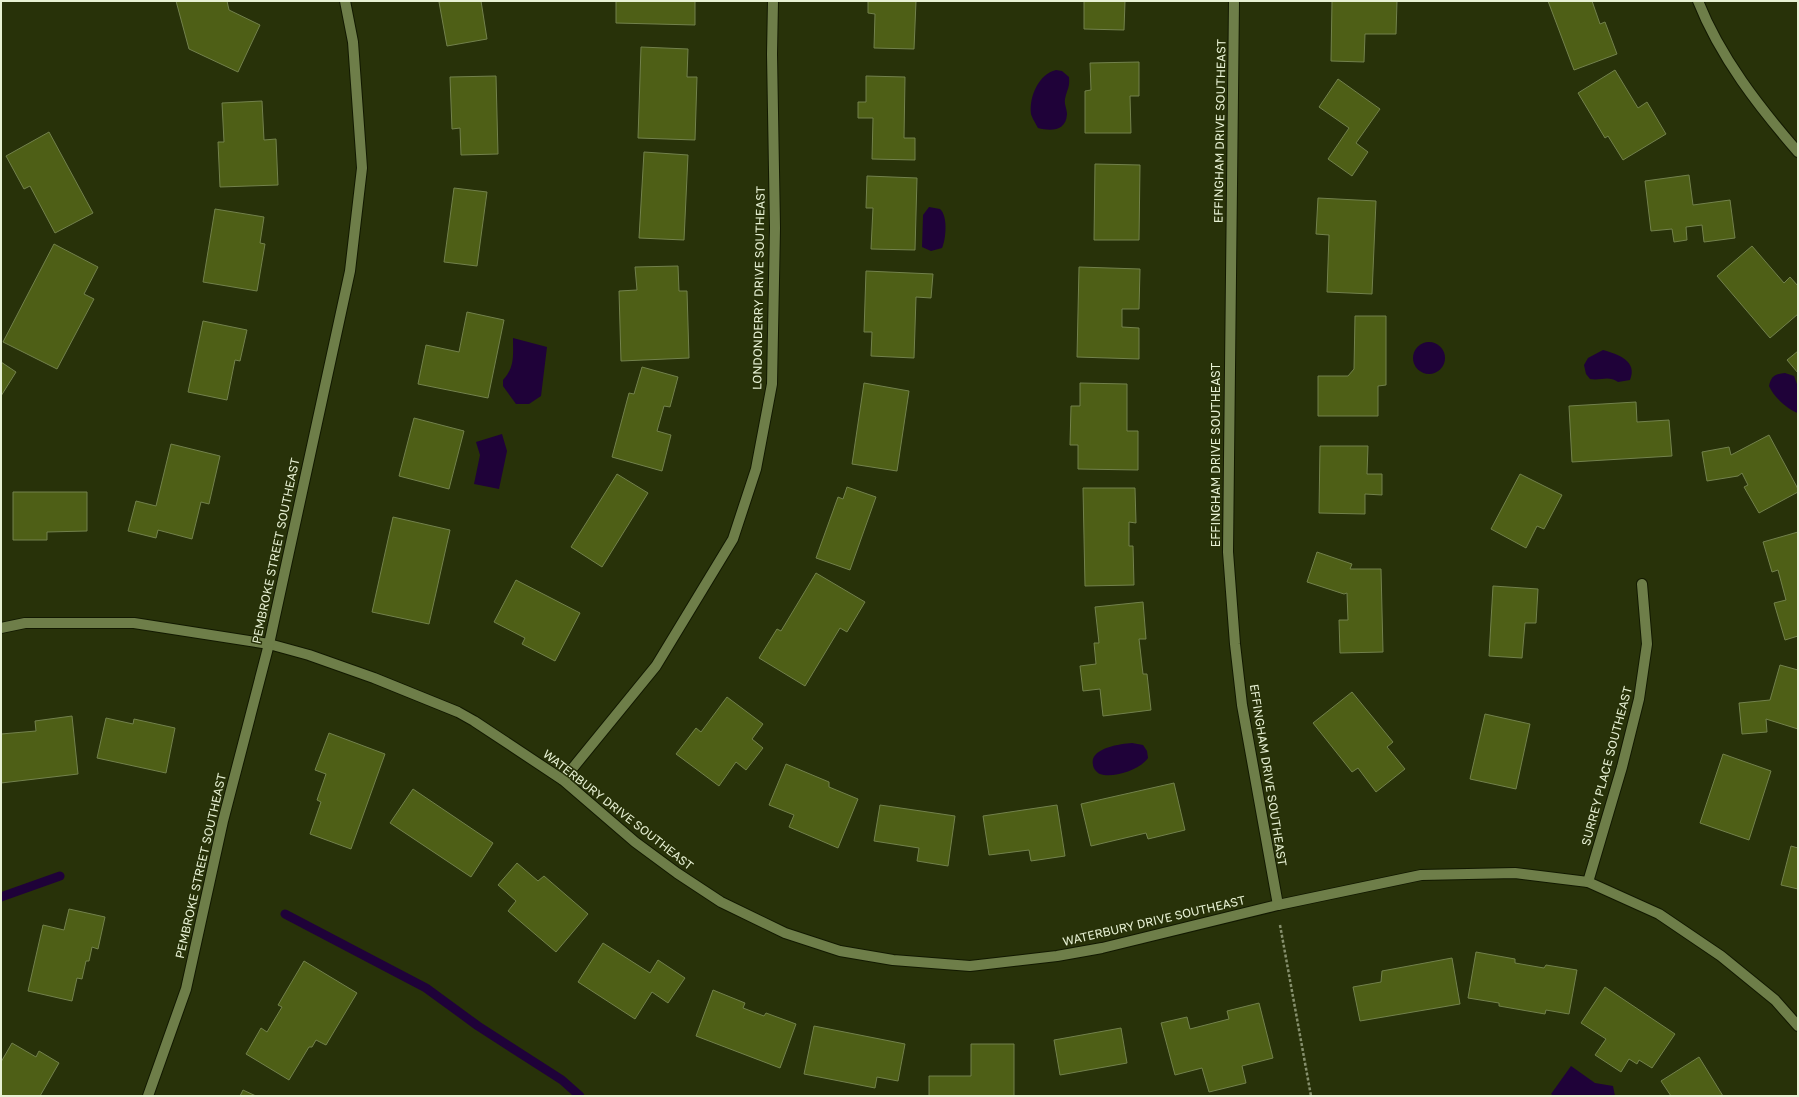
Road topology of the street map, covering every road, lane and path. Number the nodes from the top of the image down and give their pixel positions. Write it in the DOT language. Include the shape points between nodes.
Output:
graph roads {
  1 [pos="345,1"];
  2 [pos="773,1"];
  3 [pos="1234,1"];
  4 [pos="1698,1"];
  5 [pos="1798,152"];
  6 [pos="1642,584"];
  7 [pos="1,628"];
  8 [pos="269,644"];
  9 [pos="562,780"];
  10 [pos="1588,882"];
  11 [pos="1278,905"];
  12 [pos="1798,1026"];
  13 [pos="148,1096"];
  14 [pos="1311,1096"];
  1 -- 8 [label="street, PEMBROKE STREET SOUTHEAST" via="353,42 362,168 350,271"];
  2 -- 9 [label="street, LONDONDERRY DRIVE SOUTHEAST" via="775,228 772,388 756,469 733,539 656,666"];
  3 -- 11 [label="street, EFFINGHAM DRIVE SOUTHEAST" via="1228,552 1242,705"];
  4 -- 5 [label="street" via="1736,73"];
  6 -- 10 [label="street, SURREY PLACE SOUTHEAST" via="1647,644 1639,699"];
  7 -- 8 [label="street, WATERBURY DRIVE SOUTHEAST" via="25,623 134,623"];
  8 -- 9 [label="street, WATERBURY DRIVE SOUTHEAST" via="371,676 458,712"];
  8 -- 13 [label="street, PEMBROKE STREET SOUTHEAST" via="223,821 186,990"];
  9 -- 11 [label="street, WATERBURY DRIVE SOUTHEAST" via="634,842 721,902 785,932 840,951 893,960 970,966 1062,956"];
  10 -- 11 [label="street, WATERBURY DRIVE SOUTHEAST" via="1515,873 1421,875"];
  10 -- 12 [label="street, WATERBURY DRIVE SOUTHEAST" via="1659,914 1689,934 1721,956 1775,1000"];
  11 -- 14 [label="path"];
}
